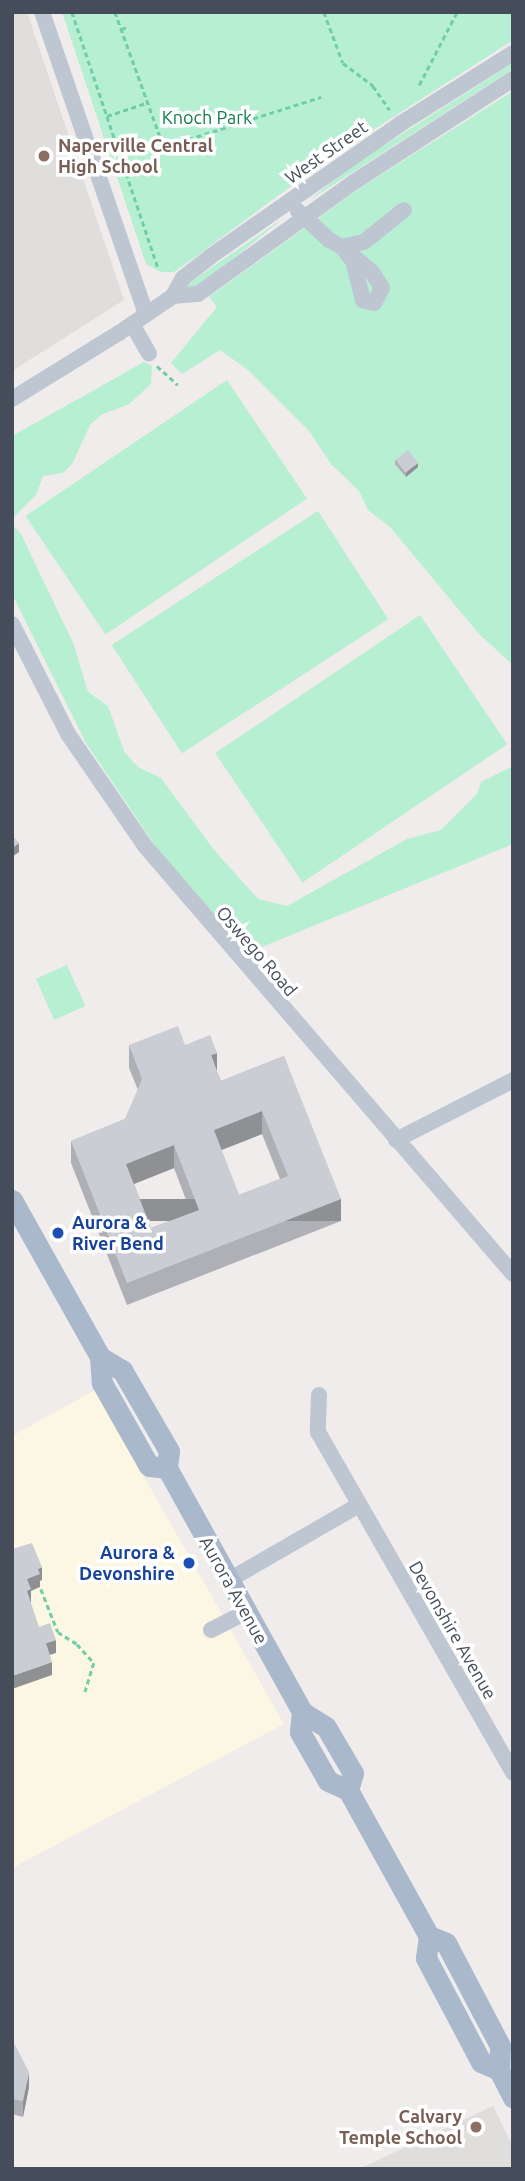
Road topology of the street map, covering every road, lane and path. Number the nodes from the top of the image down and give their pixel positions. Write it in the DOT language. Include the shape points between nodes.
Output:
graph roads {
  1 [pos="43,12"];
  2 [pos="72,12"];
  3 [pos="116,12"];
  4 [pos="324,12"];
  5 [pos="457,12"];
  6 [pos="129,27"];
  7 [pos="121,29"];
  8 [pos="513,53"];
  9 [pos="513,79"];
  10 [pos="419,85"];
  11 [pos="321,97"];
  12 [pos="146,103"];
  13 [pos="251,111"];
  14 [pos="107,116"];
  15 [pos="253,119"];
  16 [pos="400,124"];
  17 [pos="288,202"];
  18 [pos="404,210"];
  19 [pos="304,217"];
  20 [pos="158,268"];
  21 [pos="173,296"];
  22 [pos="139,319"];
  23 [pos="149,354"];
  24 [pos="178,385"];
  25 [pos="12,399"];
  26 [pos="12,624"];
  27 [pos="513,1080"];
  28 [pos="396,1140"];
  29 [pos="15,1212"];
  30 [pos="513,1274"];
  31 [pos="319,1395"];
  32 [pos="359,1506"];
  33 [pos="229,1580"];
  34 [pos="41,1589"];
  35 [pos="246,1612"];
  36 [pos="211,1630"];
  37 [pos="86,1692"];
  38 [pos="513,1773"];
  39 [pos="513,2098"];
  1 -- 22 [label="street"];
  2 -- 14 [label="path"];
  3 -- 7 [label="path"];
  4 -- 16 [label="path" via="343,63 373,86"];
  5 -- 10 [label="path"];
  6 -- 7 [label="path"];
  7 -- 12 [label="path"];
  8 -- 16 [label="street, West Street"];
  9 -- 19 [label="street, West Street"];
  11 -- 15 [label="path"];
  12 -- 14 [label="path"];
  12 -- 15 [label="path" via="164,147"];
  13 -- 15 [label="path"];
  14 -- 20 [label="path"];
  16 -- 17 [label="street, West Street"];
  17 -- 19 [label="street"];
  17 -- 21 [label="street, West Street" via="183,278"];
  18 -- 19 [label="street" via="363,242 342,247"];
  19 -- 21 [label="street, West Street" via="198,294"];
  21 -- 22 [label="street, West Street"];
  22 -- 23 [label="street"];
  22 -- 25 [label="street, West Street"];
  23 -- 24 [label="path"];
  26 -- 28 [label="street, Oswego Road" via="68,734 129,825"];
  27 -- 28 [label="street"];
  28 -- 30 [label="street, Oswego Road"];
  29 -- 33 [label="main road, Aurora Avenue" via="100,1357 122,1370 169,1451 167,1468"];
  31 -- 32 [label="street, Devonshire Avenue" via="318,1432"];
  32 -- 33 [label="street"];
  32 -- 38 [label="street, Devonshire Avenue"];
  33 -- 35 [label="main road, Aurora Avenue"];
  34 -- 37 [label="path" via="58,1632 88,1653 94,1663"];
  35 -- 36 [label="street"];
  35 -- 39 [label="main road, Aurora Avenue" via="302,1712 300,1732 328,1782 348,1790 429,1936 426,1958 481,2062 499,2070"];
}
